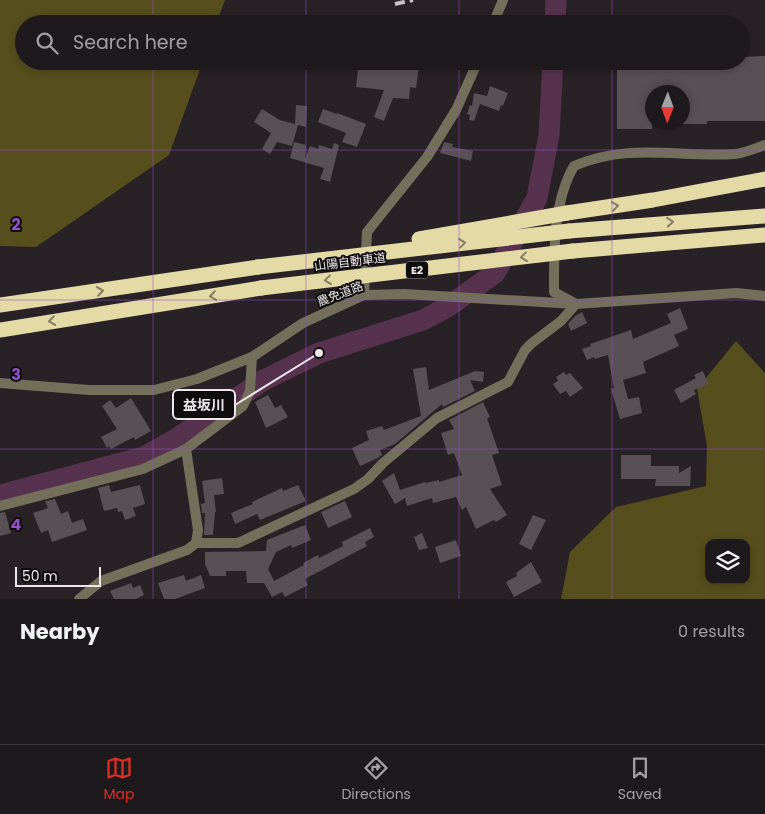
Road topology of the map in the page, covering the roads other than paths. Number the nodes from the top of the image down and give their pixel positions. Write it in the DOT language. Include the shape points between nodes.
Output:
graph roads {
  1 [pos="503,0"];
  2 [pos="497,15"];
  3 [pos="474,70"];
  4 [pos="765,145"];
  5 [pos="765,179"];
  6 [pos="765,216"];
  7 [pos="765,235"];
  8 [pos="258,267"];
  9 [pos="364,295"];
  10 [pos="765,296"];
  11 [pos="576,304"];
  12 [pos="0,306"];
  13 [pos="0,330"];
  14 [pos="252,357"];
  15 [pos="0,383"];
  16 [pos="186,449"];
  17 [pos="0,506"];
  18 [pos="196,542"];
  19 [pos="79,599"];
  1 -- 2 [label="street"];
  3 -- 9 [label="street" via="456,110 427,157 367,232"];
  4 -- 11 [label="street" via="737,154 629,152 594,158 574,166 560,199 554,292"];
  8 -- 5 [label="highway, one-way, bridge"];
  8 -- 6 [label="highway, 山陽自動車道 / E2, one-way, bridge" via="569,230"];
  7 -- 13 [label="highway, 山陽自動車道 / E2, one-way, bridge" via="573,251 261,288"];
  12 -- 8 [label="highway, 山陽自動車道 / E2, one-way"];
  9 -- 11 [label="street, 農免道路" via="405,294"];
  9 -- 14 [label="street, 農免道路" via="302,323"];
  10 -- 11 [label="street, 農免道路" via="736,293"];
  11 -- 18 [label="street" via="561,321 525,350 508,382 437,418 362,485 238,543"];
  14 -- 15 [label="street, 農免道路" via="196,379 154,390 89,390"];
  14 -- 16 [label="street" via="250,391 243,406"];
  16 -- 17 [label="street" via="143,469"];
  16 -- 18 [label="street" via="198,530"];
  18 -- 19 [label="street" via="187,550 101,581"];
}
